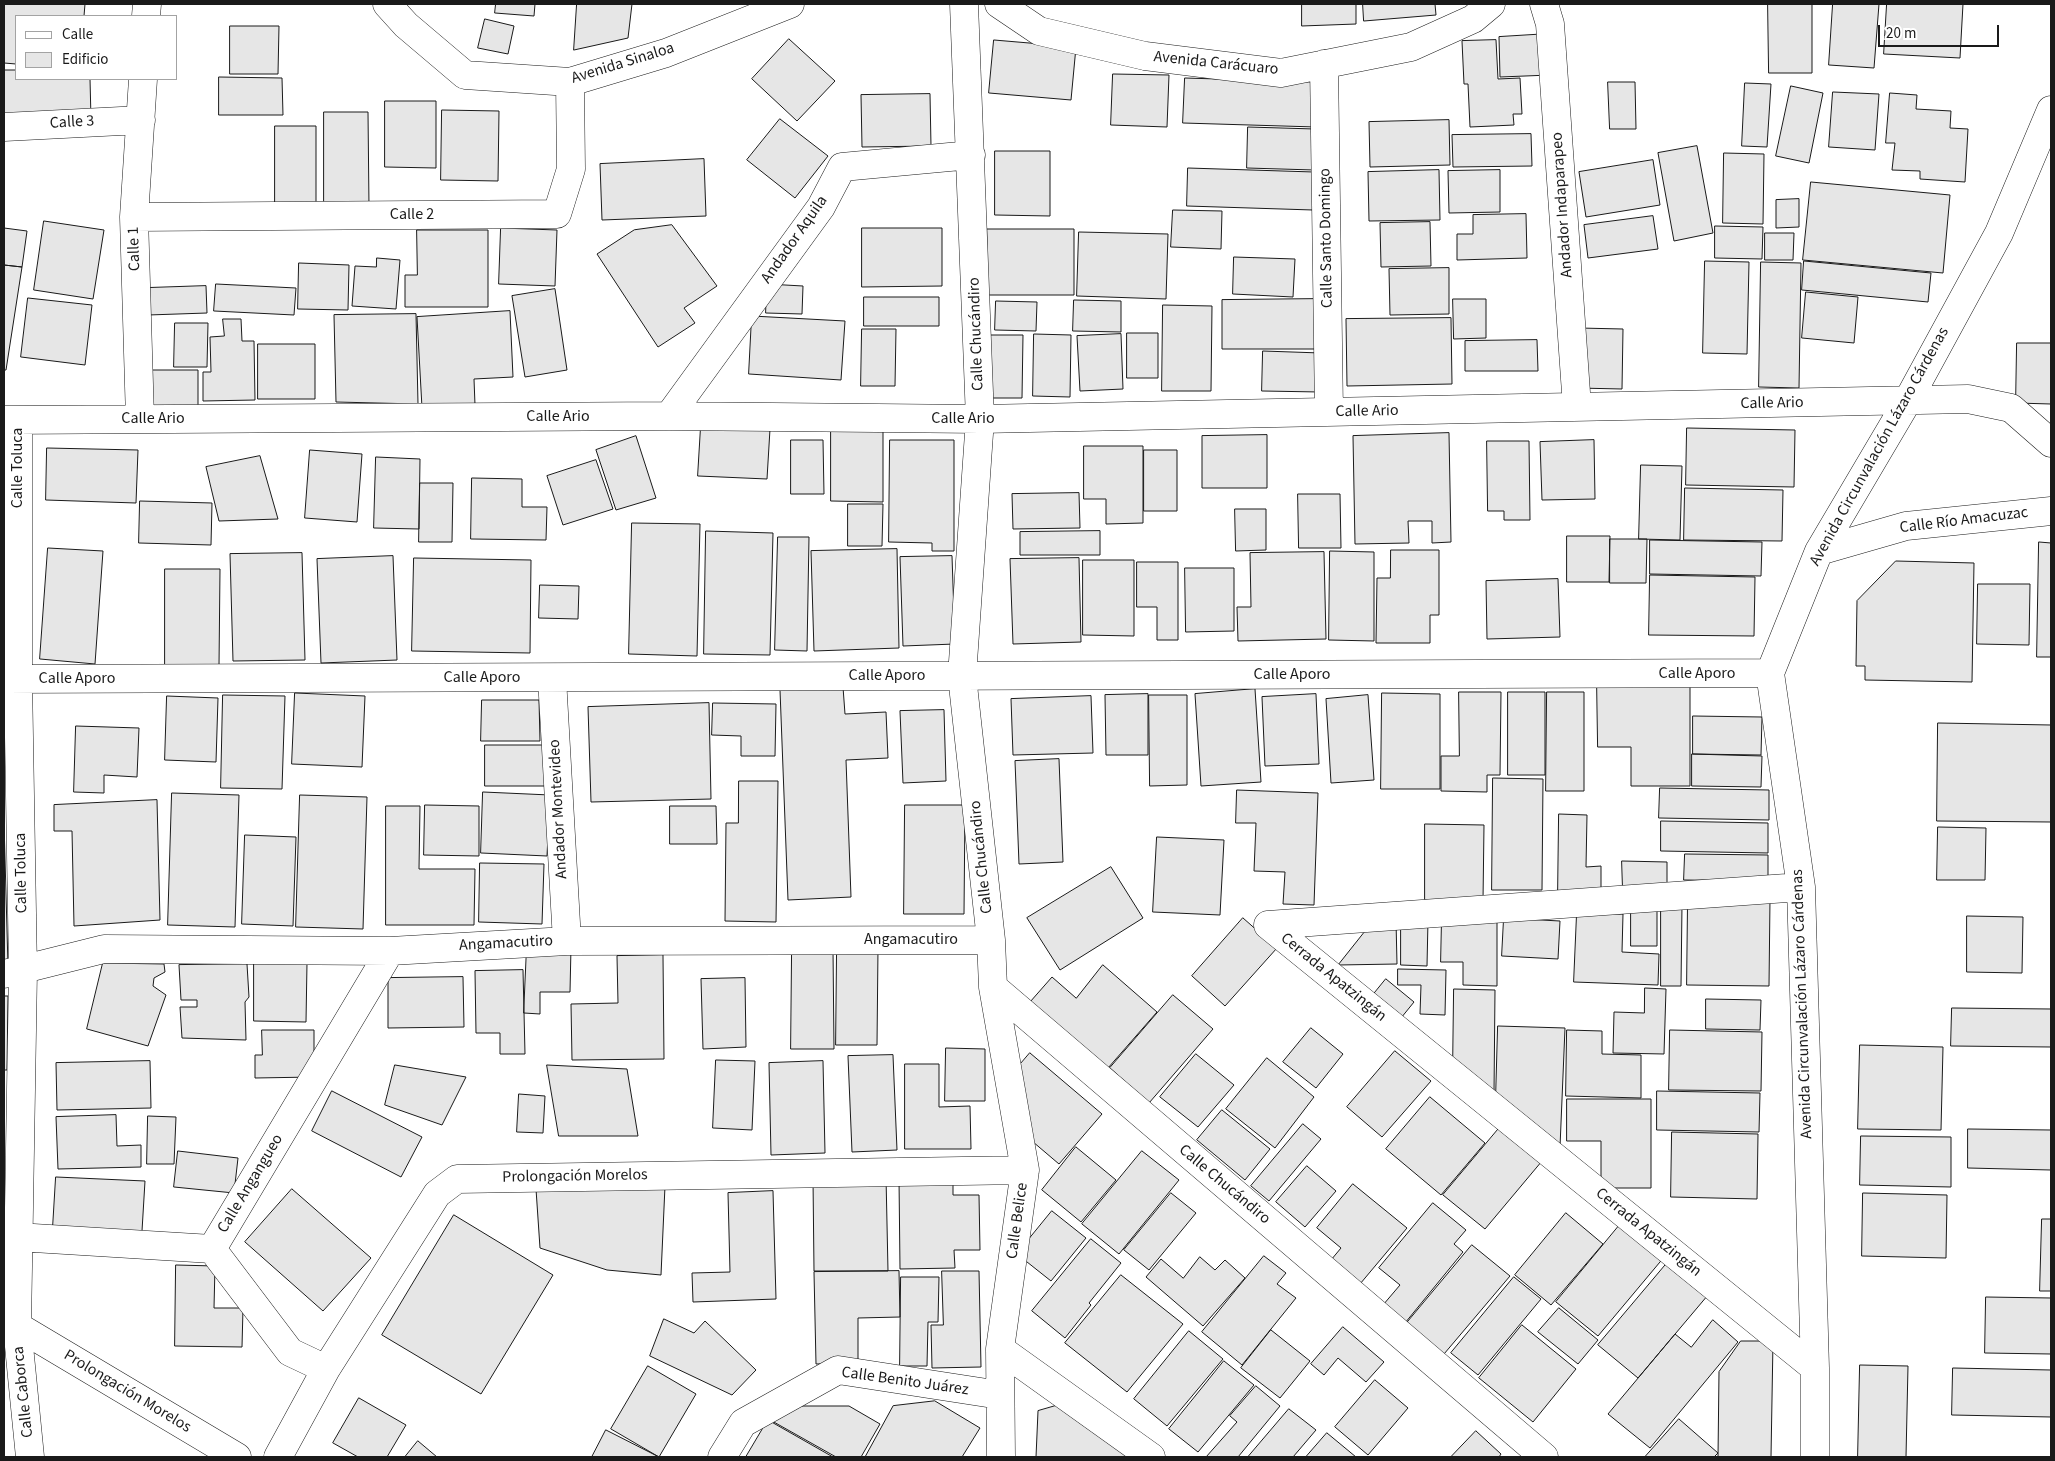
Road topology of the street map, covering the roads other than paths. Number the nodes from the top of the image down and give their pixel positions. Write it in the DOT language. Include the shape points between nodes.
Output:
graph roads {
  1 [pos="387,4"];
  2 [pos="790,4"];
  3 [pos="964,4"];
  4 [pos="999,4"];
  5 [pos="1491,4"];
  6 [pos="1544,4"];
  7 [pos="1324,64"];
  8 [pos="143,80"];
  9 [pos="570,82"];
  10 [pos="2051,110"];
  11 [pos="140,120"];
  12 [pos="4,127"];
  13 [pos="971,156"];
  14 [pos="134,217"];
  15 [pos="1907,402"];
  16 [pos="1577,407"];
  17 [pos="1329,412"];
  18 [pos="669,416"];
  19 [pos="140,419"];
  20 [pos="980,419"];
  21 [pos="11,420"];
  22 [pos="2051,442"];
  23 [pos="2051,511"];
  24 [pos="1819,551"];
  25 [pos="1770,674"];
  26 [pos="962,676"];
  27 [pos="552,678"];
  28 [pos="11,679"];
  29 [pos="1801,887"];
  30 [pos="991,940"];
  31 [pos="567,941"];
  32 [pos="390,951"];
  33 [pos="14,972"];
  34 [pos="993,987"];
  35 [pos="1025,1170"];
  36 [pos="17,1237"];
  37 [pos="212,1249"];
  38 [pos="17,1326"];
  39 [pos="1000,1349"];
  40 [pos="1815,1368"];
  41 [pos="326,1369"];
  42 [pos="1000,1396"];
  43 [pos="30,1457"];
  44 [pos="237,1457"];
  45 [pos="278,1457"];
  46 [pos="722,1457"];
  47 [pos="1001,1457"];
  48 [pos="1151,1457"];
  49 [pos="1544,1457"];
  50 [pos="1815,1457"];
  1 -- 9 [label="street, Avenida Sinaloa" via="406,25 465,75"];
  2 -- 9 [label="street, Avenida Sinaloa" via="666,52"];
  3 -- 13 [label="street, Calle Chucándiro"];
  4 -- 7 [label="street, Avenida Carácuaro" via="1040,31 1145,56 1281,73"];
  5 -- 7 [label="street, Avenida Carácuaro" via="1473,19 1412,48"];
  6 -- 16 [label="street, Andador Indaparapeo" via="1550,24"];
  7 -- 17 [label="street, Calle Santo Domingo"];
  8 -- 11 [label="street, Calle 1"];
  9 -- 14 [label="street, Calle 2" via="571,168 556,214"];
  10 -- 15 [label="street, Avenida Circunvalación Lázaro Cárdenas" via="1999,233"];
  11 -- 12 [label="street, Calle 3"];
  11 -- 14 [label="street, Calle 1"];
  13 -- 18 [label="street, Andador Aquila" via="842,167 821,207"];
  13 -- 20 [label="street, Calle Chucándiro"];
  14 -- 19 [label="street, Calle 1"];
  15 -- 16 [label="street, Calle Ario"];
  15 -- 22 [label="street" via="1968,400 2011,408"];
  15 -- 24 [label="street, Avenida Circunvalación Lázaro Cárdenas"];
  16 -- 17 [label="street, Calle Ario"];
  17 -- 20 [label="street, Calle Ario"];
  18 -- 19 [label="street, Calle Ario"];
  18 -- 20 [label="street, Calle Ario"];
  19 -- 21 [label="street, Calle Ario"];
  20 -- 26 [label="street, Calle Chucándiro"];
  21 -- 28 [label="street, Calle Toluca"];
  23 -- 24 [label="street, Calle Río Amacuzac" via="1906,526"];
  24 -- 25 [label="street, Avenida Circunvalación Lázaro Cárdenas"];
  25 -- 26 [label="street, Calle Aporo"];
  25 -- 29 [label="street, Avenida Circunvalación Lázaro Cárdenas"];
  26 -- 27 [label="street, Calle Aporo"];
  26 -- 30 [label="street, Calle Chucándiro"];
  27 -- 28 [label="street, Calle Aporo"];
  27 -- 31 [label="street, Andador Montevideo"];
  28 -- 33 [label="street, Calle Toluca"];
  29 -- 40 [label="street, Avenida Circunvalación Lázaro Cárdenas"];
  29 -- 40 [label="street, Cerrada Apatzingán" via="1268,925"];
  30 -- 31 [label="street, Angamacutiro"];
  30 -- 34 [label="street, Calle Chucándiro"];
  31 -- 32 [label="street, Angamacutiro"];
  32 -- 33 [label="street, Angamacutiro" via="104,949"];
  32 -- 37 [label="street, Calle Angangueo"];
  33 -- 36 [label="street, Calle Toluca"];
  34 -- 35 [label="street, Calle Belice"];
  34 -- 49 [label="street, Calle Chucándiro"];
  35 -- 39 [label="street, Calle Belice"];
  35 -- 41 [label="street, Prolongación Morelos" via="457,1179 437,1194"];
  36 -- 37 [label="street, Calle Angangueo"];
  36 -- 38 [label="street, Calle Toluca"];
  37 -- 41 [label="street" via="290,1352"];
  38 -- 43 [label="street, Calle Caborca"];
  38 -- 44 [label="street, Prolongación Morelos"];
  39 -- 42 [label="street, Calle Belice"];
  39 -- 48 [label="street"];
  40 -- 50 [label="street, Avenida Circunvalación Lázaro Cárdenas"];
  41 -- 45 [label="street, Prolongación Morelos"];
  42 -- 46 [label="street, Calle Benito Juárez" via="838,1370 743,1423"];
  42 -- 47 [label="street, Calle Belice"];
}
